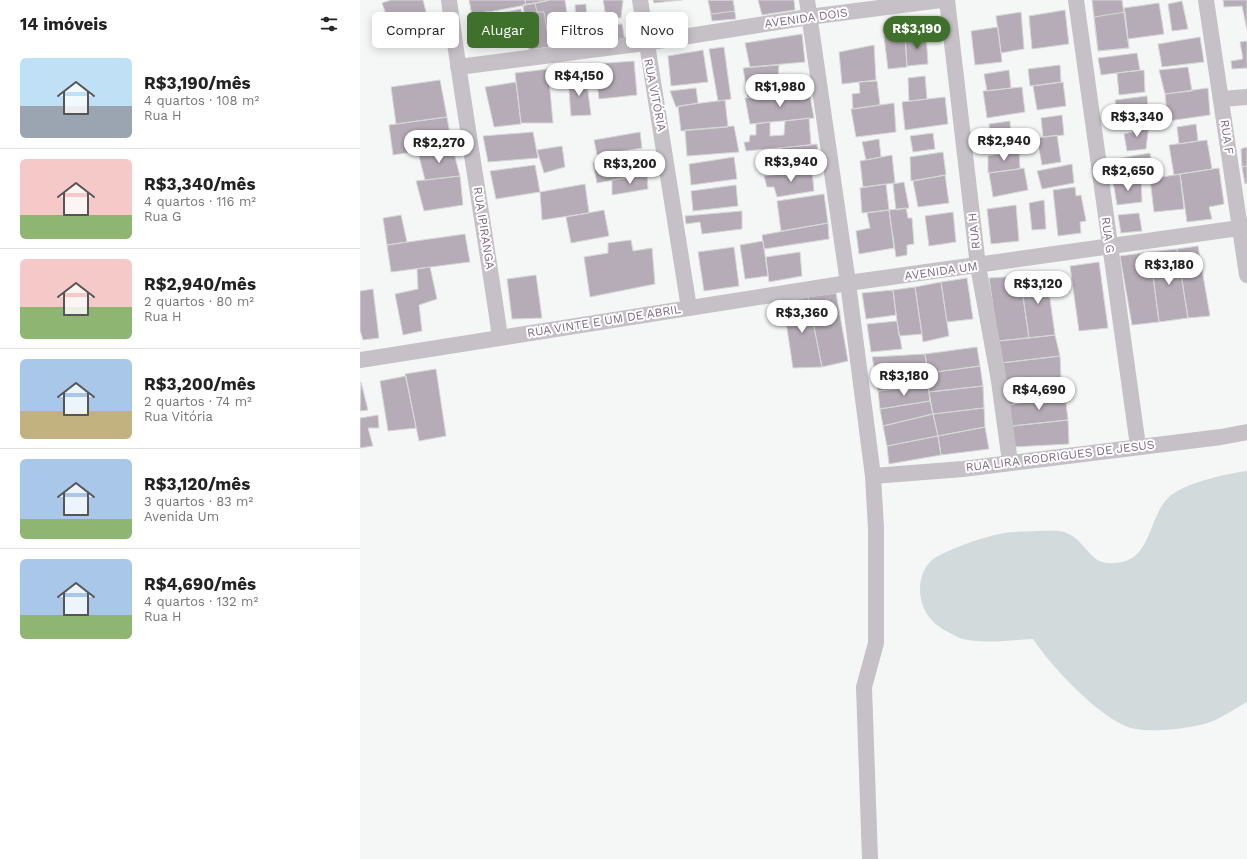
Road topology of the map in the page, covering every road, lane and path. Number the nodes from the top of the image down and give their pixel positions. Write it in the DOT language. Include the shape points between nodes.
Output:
graph roads {
  1 [pos="449,0"];
  2 [pos="640,0"];
  3 [pos="806,0"];
  4 [pos="941,0"];
  5 [pos="947,0"];
  6 [pos="1076,0"];
  7 [pos="1206,0"];
  8 [pos="641,12"];
  9 [pos="809,17"];
  10 [pos="688,36"];
  11 [pos="626,45"];
  12 [pos="646,48"];
  13 [pos="458,67"];
  14 [pos="1247,97"];
  15 [pos="1222,99"];
  16 [pos="1244,227"];
  17 [pos="1109,246"];
  18 [pos="978,266"];
  19 [pos="1247,275"];
  20 [pos="848,283"];
  21 [pos="689,308"];
  22 [pos="500,337"];
  23 [pos="360,360"];
  24 [pos="1247,432"];
  25 [pos="1138,446"];
  26 [pos="1010,462"];
  27 [pos="873,476"];
  28 [pos="870,859"];
  1 -- 13 [label="street, RUA IPIRANGA"];
  2 -- 8 [label="street, RUA VITÓRIA"];
  3 -- 9 [label="street"];
  4 -- 9 [label="street, AVENIDA DOIS"];
  5 -- 18 [label="street, RUA H"];
  6 -- 17 [label="street, RUA G"];
  7 -- 15 [label="street, RUA F"];
  9 -- 10 [label="street, AVENIDA DOIS"];
  9 -- 20 [label="street"];
  11 -- 13 [label="street, AVENIDA DOIS"];
  12 -- 21 [label="street, RUA VITÓRIA"];
  13 -- 22 [label="street, RUA IPIRANGA"];
  14 -- 15 [label="street"];
  15 -- 16 [label="street, RUA F"];
  16 -- 17 [label="street, AVENIDA UM"];
  16 -- 19 [label="street, RUA F"];
  17 -- 18 [label="street, AVENIDA UM"];
  17 -- 25 [label="street, RUA G"];
  18 -- 20 [label="street, AVENIDA UM"];
  18 -- 26 [label="street, RUA H" via="999,381"];
  20 -- 21 [label="street, RUA VINTE E UM DE ABRIL"];
  20 -- 27 [label="street"];
  21 -- 22 [label="street, RUA VINTE E UM DE ABRIL"];
  22 -- 23 [label="street, RUA VINTE E UM DE ABRIL"];
  24 -- 25 [label="street, RUA LIRA RODRIGUES DE JESUS"];
  25 -- 26 [label="street, RUA LIRA RODRIGUES DE JESUS"];
  26 -- 27 [label="street, RUA LIRA RODRIGUES DE JESUS" via="963,469"];
  27 -- 28 [label="street" via="876,528 876,643 864,687"];
}
